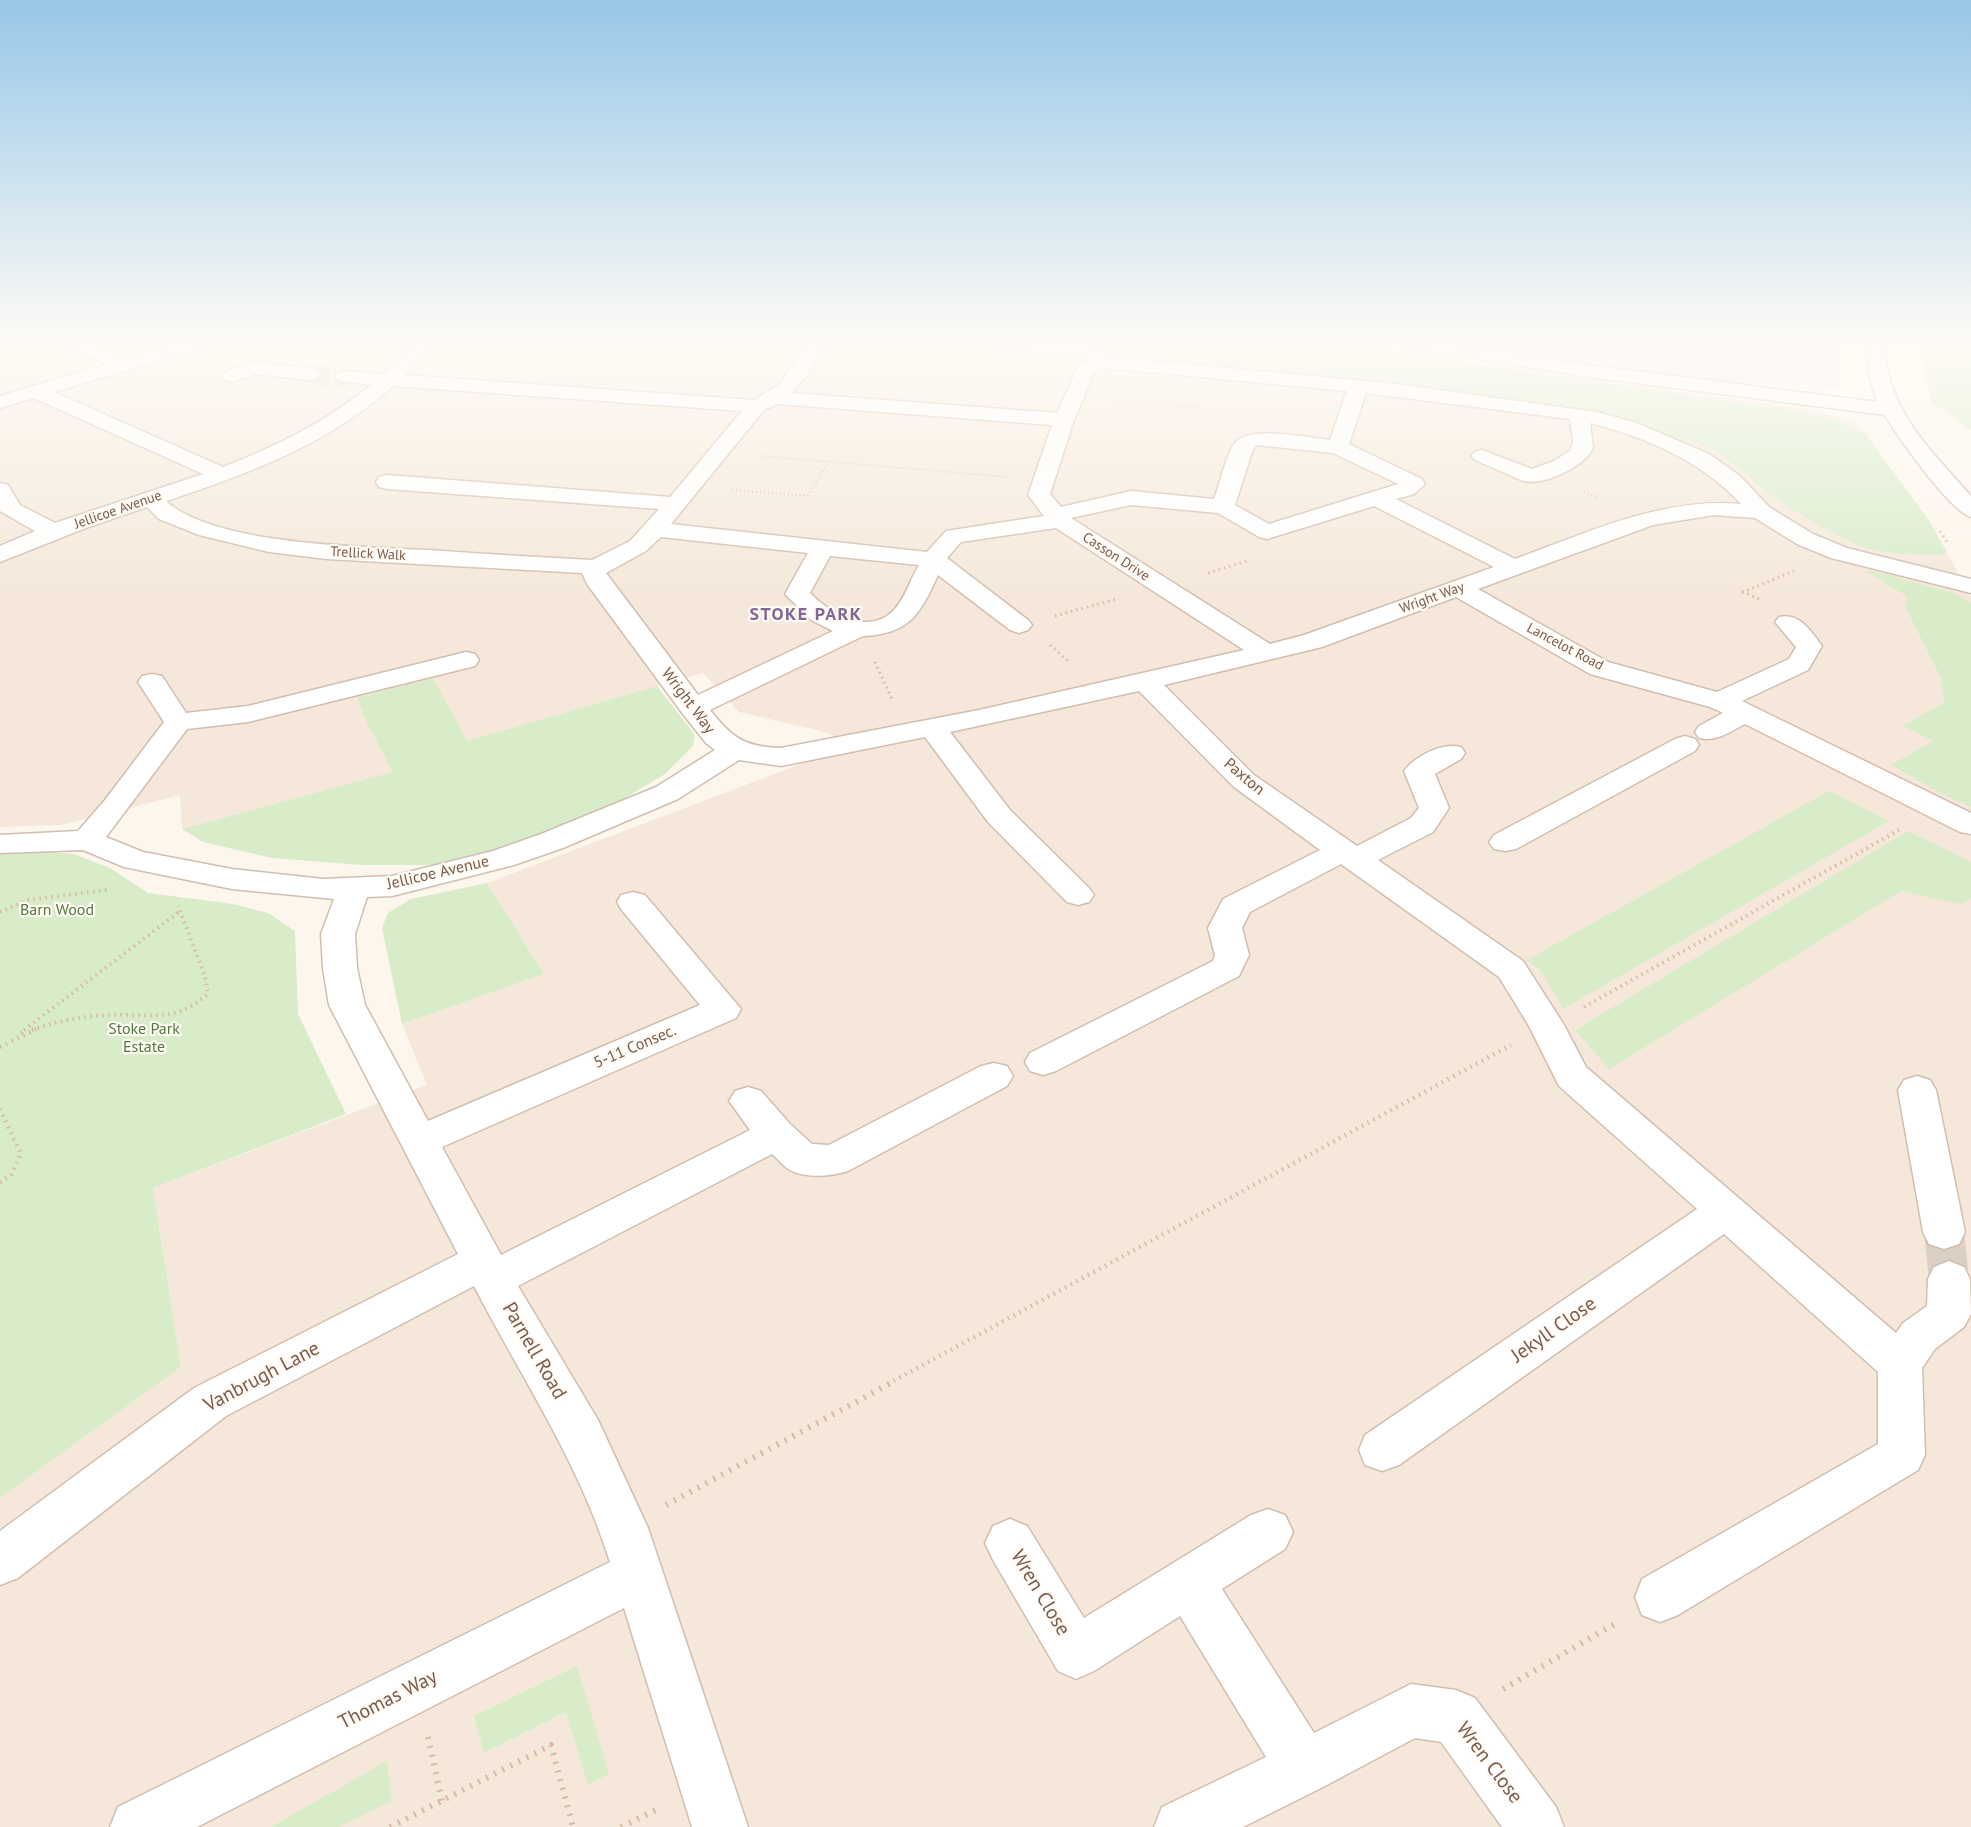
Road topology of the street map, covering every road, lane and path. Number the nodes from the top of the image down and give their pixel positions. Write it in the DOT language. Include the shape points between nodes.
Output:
graph roads {
  1 [pos="118,428"];
  2 [pos="324,428"];
  3 [pos="742,428"];
  4 [pos="1061,428"];
  5 [pos="1344,428"];
  6 [pos="1581,428"];
  7 [pos="1632,428"];
  8 [pos="1905,428"];
  9 [pos="1338,447"];
  10 [pos="719,453"];
  11 [pos="1482,456"];
  12 [pos="829,462"];
  13 [pos="220,474"];
  14 [pos="1539,474"];
  15 [pos="1044,480"];
  16 [pos="387,482"];
  17 [pos="0,490"];
  18 [pos="685,495"];
  19 [pos="1376,498"];
  20 [pos="151,499"];
  21 [pos="1223,507"];
  22 [pos="1971,510"];
  23 [pos="1761,512"];
  24 [pos="1058,518"];
  25 [pos="1648,519"];
  26 [pos="656,529"];
  27 [pos="53,531"];
  28 [pos="822,550"];
  29 [pos="1839,553"];
  30 [pos="0,555"];
  31 [pos="934,560"];
  32 [pos="596,567"];
  33 [pos="1514,568"];
  34 [pos="1971,571"];
  35 [pos="1920,572"];
  36 [pos="1971,586"];
  37 [pos="1458,588"];
  38 [pos="1788,622"];
  39 [pos="1019,625"];
  40 [pos="859,628"];
  41 [pos="1266,653"];
  42 [pos="466,660"];
  43 [pos="152,682"];
  44 [pos="1144,682"];
  45 [pos="1100,691"];
  46 [pos="1720,701"];
  47 [pos="693,708"];
  48 [pos="1746,712"];
  49 [pos="178,722"];
  50 [pos="920,730"];
  51 [pos="735,750"];
  52 [pos="1451,753"];
  53 [pos="1937,809"];
  54 [pos="1971,825"];
  55 [pos="87,840"];
  56 [pos="1505,842"];
  57 [pos="0,844"];
  58 [pos="1350,854"];
  59 [pos="188,871"];
  60 [pos="354,889"];
  61 [pos="108,890"];
  62 [pos="1078,895"];
  63 [pos="633,902"];
  64 [pos="180,911"];
  65 [pos="0,912"];
  66 [pos="1546,1025"];
  67 [pos="18,1035"];
  68 [pos="0,1047"];
  69 [pos="1043,1062"];
  70 [pos="994,1076"];
  71 [pos="1917,1090"];
  72 [pos="748,1101"];
  73 [pos="0,1108"];
  74 [pos="776,1134"];
  75 [pos="419,1141"];
  76 [pos="0,1182"];
  77 [pos="1725,1211"];
  78 [pos="1944,1232"];
  79 [pos="488,1270"];
  80 [pos="1949,1279"];
  81 [pos="1900,1364"];
  82 [pos="1382,1450"];
  83 [pos="1268,1532"];
  84 [pos="1010,1543"];
  85 [pos="631,1551"];
  86 [pos="0,1561"];
  87 [pos="1188,1582"];
  88 [pos="1660,1597"];
  89 [pos="418,1685"];
  90 [pos="1456,1717"];
  91 [pos="1304,1768"];
  92 [pos="442,1801"];
  93 [pos="138,1827"];
  94 [pos="390,1827"];
  95 [pos="573,1827"];
  96 [pos="720,1827"];
  97 [pos="1182,1827"];
  98 [pos="1536,1827"];
  1 -- 13 [label="street"];
  2 -- 13 [label="street, Jellicoe Avenue" via="303,441"];
  3 -- 10 [label="street"];
  4 -- 15 [label="street, Casson Drive"];
  5 -- 9 [label="street"];
  6 -- 14 [label="street" via="1581,454"];
  7 -- 23 [label="street, Casson Drive" via="1701,459 1732,481"];
  8 -- 22 [label="street"];
  9 -- 19 [label="street" via="1413,482 1413,486"];
  9 -- 21 [label="street" via="1267,439 1249,441 1243,447"];
  10 -- 12 [label="path"];
  10 -- 18 [label="street"];
  11 -- 14 [label="street" via="1531,476"];
  12 -- 15 [label="path"];
  12 -- 18 [label="path" via="807,496"];
  13 -- 20 [label="street, Jellicoe Avenue"];
  14 -- 25 [label="path"];
  15 -- 24 [label="street, Casson Drive" via="1039,495"];
  16 -- 18 [label="street"];
  17 -- 27 [label="street, Jellicoe Avenue" via="12,510"];
  18 -- 26 [label="street"];
  19 -- 21 [label="street" via="1267,532"];
  19 -- 33 [label="street"];
  20 -- 27 [label="street, Jellicoe Avenue"];
  20 -- 32 [label="street, Trellick Walk" via="167,514 207,530 269,545 327,552"];
  21 -- 24 [label="street" via="1131,498"];
  23 -- 25 [label="street, Wright Way" via="1714,508"];
  23 -- 29 [label="street, Wright Way" via="1805,539"];
  24 -- 31 [label="street" via="954,536"];
  24 -- 41 [label="street, Casson Drive"];
  25 -- 33 [label="street, Wright Way"];
  26 -- 28 [label="street"];
  26 -- 32 [label="street" via="638,546"];
  27 -- 30 [label="street, Jellicoe Avenue"];
  28 -- 31 [label="street"];
  28 -- 40 [label="street" via="797,594 824,620"];
  29 -- 35 [label="street, Wright Way"];
  29 -- 38 [label="path" via="1743,592 1773,606"];
  31 -- 39 [label="street"];
  31 -- 40 [label="street" via="904,615 879,629"];
  32 -- 47 [label="street, Wright Way" via="596,579"];
  33 -- 37 [label="street, Wright Way"];
  34 -- 35 [label="street, Wright Way"];
  35 -- 36 [label="street, Wright Way"];
  37 -- 41 [label="street, Wright Way" via="1313,641"];
  37 -- 46 [label="street, Lancelot Road" via="1599,668"];
  38 -- 46 [label="street" via="1809,646 1799,664"];
  39 -- 45 [label="path" via="1027,623"];
  40 -- 47 [label="street"];
  40 -- 50 [label="path"];
  41 -- 44 [label="street, Wright Way"];
  42 -- 49 [label="street" via="248,714"];
  43 -- 49 [label="street"];
  44 -- 45 [label="street, Wright Way"];
  44 -- 58 [label="street, Paxton" via="1244,781"];
  45 -- 50 [label="street, Wright Way"];
  46 -- 48 [label="street, Lancelot Road"];
  47 -- 51 [label="street, Wright Way" via="716,737"];
  48 -- 53 [label="street, Lancelot Road"];
  48 -- 56 [label="street"];
  49 -- 55 [label="street"];
  50 -- 51 [label="street, Wright Way" via="781,757 753,756"];
  50 -- 62 [label="street"];
  51 -- 60 [label="street, Jellicoe Avenue" via="667,793 552,841 434,877"];
  52 -- 58 [label="street" via="1419,771 1434,808 1422,825"];
  53 -- 54 [label="street, Lancelot Road"];
  53 -- 66 [label="path"];
  55 -- 57 [label="street, Jellicoe Avenue"];
  55 -- 59 [label="street, Jellicoe Avenue" via="135,860"];
  58 -- 66 [label="street, Paxton" via="1511,969"];
  58 -- 69 [label="street" via="1235,906 1225,928 1232,955 1227,968"];
  59 -- 60 [label="street, Jellicoe Avenue" via="280,886"];
  59 -- 64 [label="path" via="174,893"];
  60 -- 75 [label="street, Parnell Road" via="338,934 347,1005"];
  61 -- 65 [label="path" via="28,900"];
  63 -- 75 [label="street, 5-11 Consec." via="723,1009"];
  64 -- 67 [label="path"];
  64 -- 67 [label="path" via="208,994 187,1010 160,1016 64,1019"];
  66 -- 77 [label="street" via="1572,1076"];
  66 -- 85 [label="path"];
  67 -- 68 [label="path"];
  70 -- 74 [label="street" via="834,1160 803,1159"];
  71 -- 78 [label="street"];
  72 -- 74 [label="street"];
  73 -- 76 [label="path" via="21,1154 11,1175"];
  74 -- 79 [label="street, Vanbrugh Lane"];
  75 -- 79 [label="street, Parnell Road"];
  77 -- 81 [label="street"];
  77 -- 82 [label="street, Jekyll Close"];
  79 -- 85 [label="street, Parnell Road" via="582,1435"];
  79 -- 86 [label="street, Vanbrugh Lane" via="210,1402"];
  80 -- 81 [label="street" via="1949,1314 1919,1336"];
  81 -- 88 [label="street" via="1901,1455"];
  83 -- 87 [label="street, Wren Close"];
  84 -- 87 [label="street, Wren Close" via="1076,1653"];
  85 -- 89 [label="street, Thomas Way"];
  85 -- 96 [label="street, Parnell Road"];
  87 -- 91 [label="street"];
  88 -- 90 [label="path"];
  89 -- 92 [label="path"];
  89 -- 93 [label="street, Thomas Way"];
  90 -- 91 [label="street, Wren Close" via="1411,1711"];
  90 -- 98 [label="street, Wren Close"];
  91 -- 97 [label="street, Wren Close"];
  92 -- 94 [label="path"];
  92 -- 95 [label="path" via="551,1745"];
}
